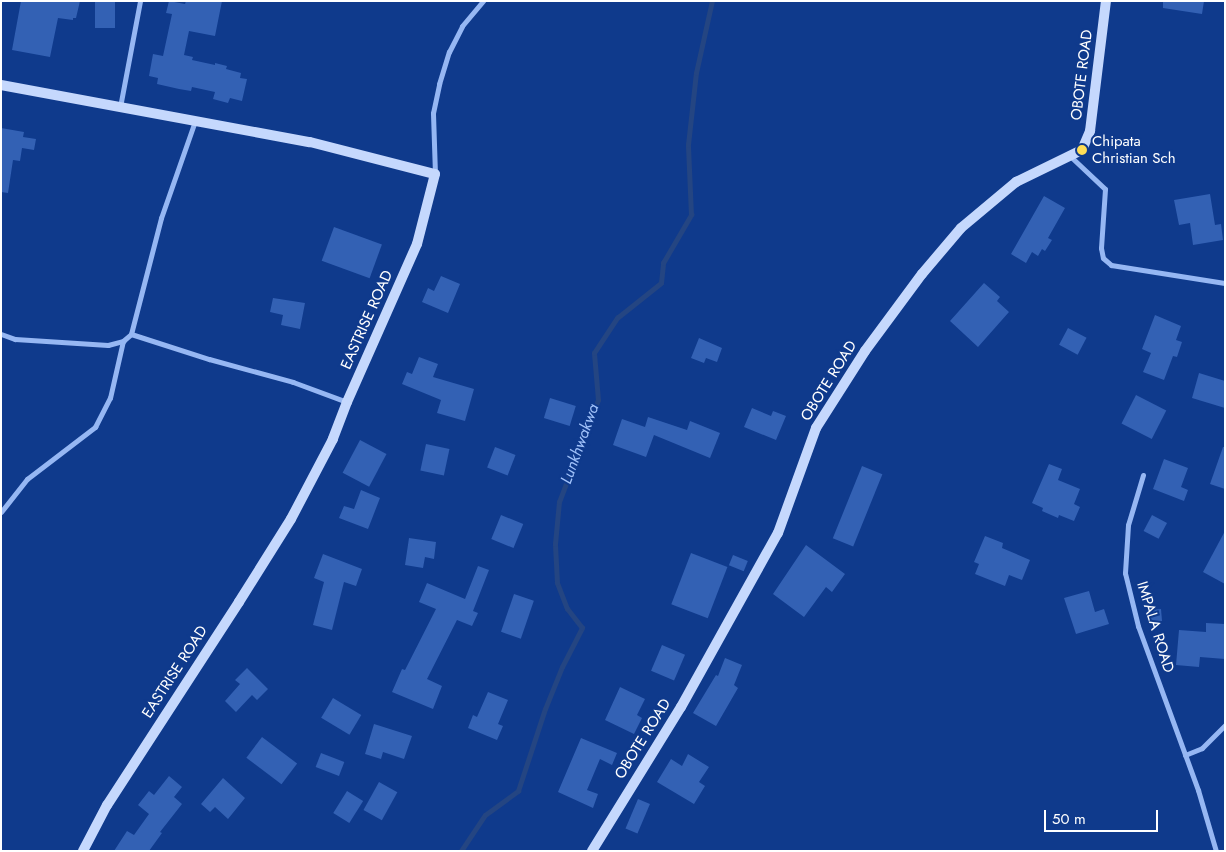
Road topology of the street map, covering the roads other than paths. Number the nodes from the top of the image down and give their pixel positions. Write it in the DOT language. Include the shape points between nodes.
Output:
graph roads {
  1 [pos="140,1"];
  2 [pos="483,1"];
  3 [pos="1106,1"];
  4 [pos="1,85"];
  5 [pos="120,107"];
  6 [pos="195,121"];
  7 [pos="1070,156"];
  8 [pos="435,174"];
  9 [pos="1225,283"];
  10 [pos="1,334"];
  11 [pos="131,334"];
  12 [pos="123,341"];
  13 [pos="347,402"];
  14 [pos="1144,474"];
  15 [pos="1,512"];
  16 [pos="1225,725"];
  17 [pos="1185,754"];
  18 [pos="83,851"];
  19 [pos="592,851"];
  20 [pos="1216,851"];
  1 -- 5 [label="street"];
  2 -- 8 [label="street" via="462,26 449,52 439,84 433,113"];
  3 -- 7 [label="street, OBOTE ROAD" via="1090,131 1082,150"];
  4 -- 5 [label="street"];
  5 -- 6 [label="street"];
  6 -- 8 [label="street" via="310,142"];
  6 -- 11 [label="street" via="161,218"];
  7 -- 9 [label="street" via="1105,189 1102,248 1103,258 1111,265"];
  7 -- 19 [label="street, OBOTE ROAD" via="1016,182 961,228 865,351 816,428 778,533 681,707"];
  8 -- 13 [label="street, EASTRISE ROAD" via="417,244"];
  10 -- 12 [label="street" via="15,339 108,345"];
  11 -- 12 [label="street"];
  11 -- 13 [label="street" via="293,382"];
  12 -- 15 [label="street" via="110,398 95,427 27,479"];
  13 -- 18 [label="street, EASTRISE ROAD" via="333,439 290,519 240,602 107,805"];
  14 -- 17 [label="street, IMPALA ROAD" via="1128,525 1125,573 1138,626"];
  16 -- 17 [label="street" via="1202,748"];
  17 -- 20 [label="street, IMPALA ROAD"];
}
